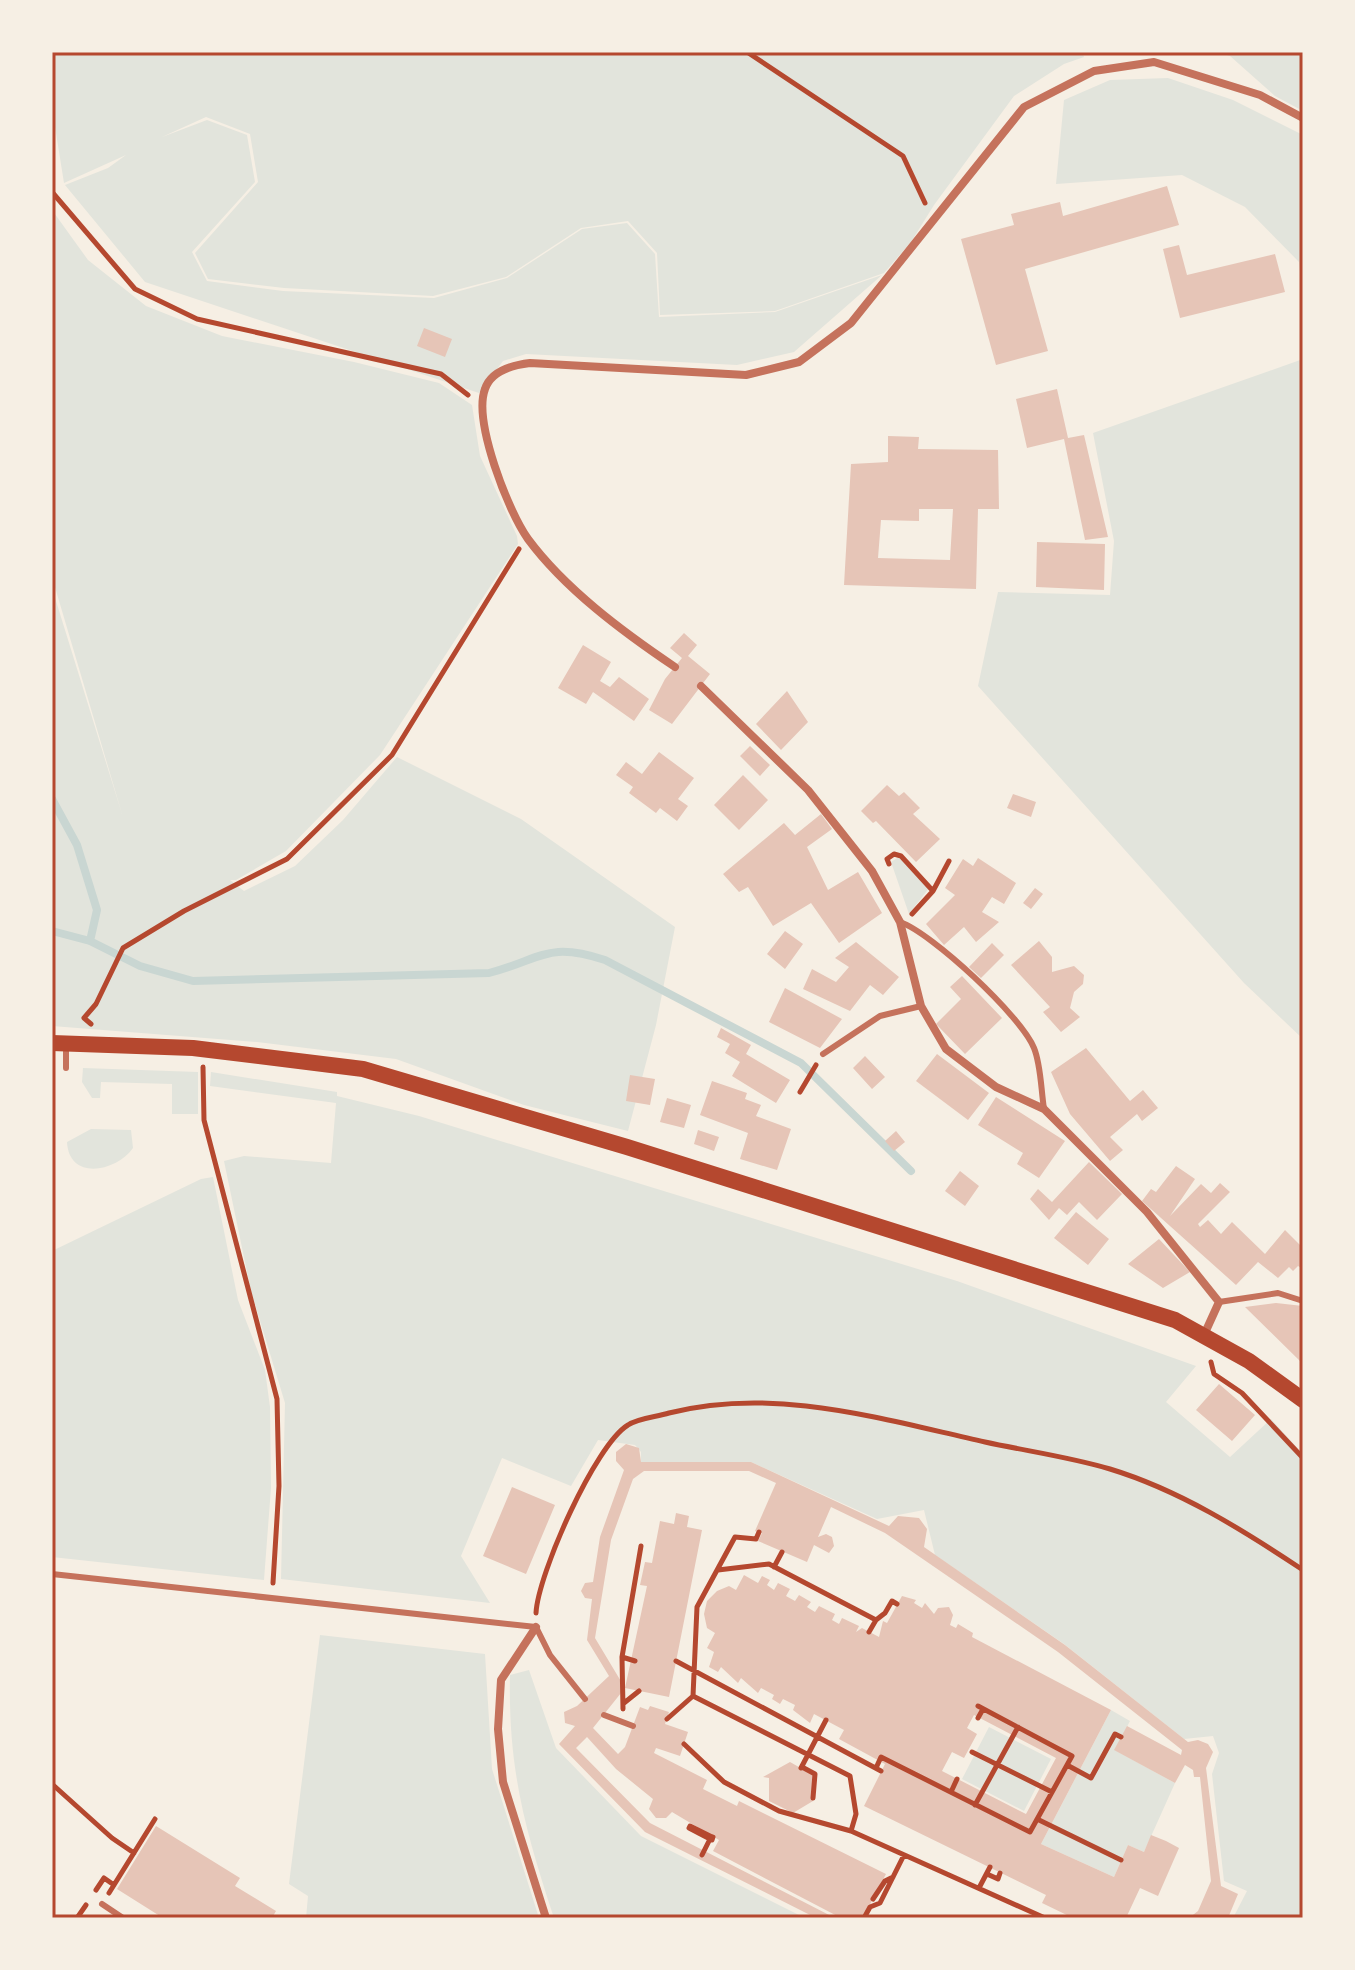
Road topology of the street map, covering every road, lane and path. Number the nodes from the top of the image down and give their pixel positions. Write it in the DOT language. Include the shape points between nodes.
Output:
graph roads {
  1 [pos="747,52"];
  2 [pos="1303,118"];
  3 [pos="52,192"];
  4 [pos="934,222"];
  5 [pos="481,406"];
  6 [pos="527,537"];
  7 [pos="675,667"];
  8 [pos="701,686"];
  9 [pos="949,861"];
  10 [pos="893,874"];
  11 [pos="933,891"];
  12 [pos="903,903"];
  13 [pos="900,922"];
  14 [pos="96,1004"];
  15 [pos="921,1006"];
  16 [pos="59,1043"];
  17 [pos="823,1054"];
  18 [pos="66,1068"];
  19 [pos="203,1072"];
  20 [pos="800,1092"];
  21 [pos="1044,1109"];
  22 [pos="1303,1301"];
  23 [pos="1219,1302"];
  24 [pos="1204,1335"];
  25 [pos="1303,1400"];
  26 [pos="1303,1458"];
  27 [pos="759,1532"];
  28 [pos="641,1546"];
  29 [pos="782,1552"];
  30 [pos="774,1567"];
  31 [pos="717,1570"];
  32 [pos="1303,1570"];
  33 [pos="52,1574"];
  34 [pos="272,1596"];
  35 [pos="897,1604"];
  36 [pos="876,1620"];
  37 [pos="536,1627"];
  38 [pos="869,1632"];
  39 [pos="622,1657"];
  40 [pos="635,1661"];
  41 [pos="676,1661"];
  42 [pos="694,1671"];
  43 [pos="639,1691"];
  44 [pos="693,1696"];
  45 [pos="585,1699"];
  46 [pos="624,1704"];
  47 [pos="604,1715"];
  48 [pos="978,1718"];
  49 [pos="667,1719"];
  50 [pos="826,1720"];
  51 [pos="621,1722"];
  52 [pos="633,1726"];
  53 [pos="1018,1727"];
  54 [pos="818,1736"];
  55 [pos="1121,1737"];
  56 [pos="684,1744"];
  57 [pos="972,1752"];
  58 [pos="808,1755"];
  59 [pos="997,1764"];
  60 [pos="1067,1765"];
  61 [pos="957,1779"];
  62 [pos="52,1784"];
  63 [pos="951,1792"];
  64 [pos="1052,1792"];
  65 [pos="813,1798"];
  66 [pos="975,1805"];
  67 [pos="155,1819"];
  68 [pos="1037,1819"];
  69 [pos="851,1831"];
  70 [pos="713,1837"];
  71 [pos="134,1853"];
  72 [pos="702,1855"];
  73 [pos="904,1855"];
  74 [pos="1121,1860"];
  75 [pos="1000,1873"];
  76 [pos="894,1876"];
  77 [pos="114,1885"];
  78 [pos="979,1888"];
  79 [pos="873,1899"];
  80 [pos="102,1904"];
  81 [pos="123,1918"];
  82 [pos="546,1918"];
  83 [pos="864,1918"];
  84 [pos="1045,1918"];
  1 -- 4 [label="path" via="903,156"];
  2 -- 4 [label="street" via="1260,95 1154,62 1094,71 1024,107"];
  3 -- 5 [label="path" via="135,289 197,319 441,374"];
  4 -- 5 [label="street" via="851,323 799,362 746,375 517,364 485,386"];
  5 -- 6 [label="street" via="498,476"];
  6 -- 7 [label="street" via="566,581"];
  6 -- 14 [label="path" via="392,755 287,859 123,948"];
  8 -- 13 [label="street" via="808,790 872,871"];
  9 -- 11 [label="path"];
  10 -- 11 [label="path" via="887,859 894,854"];
  11 -- 12 [label="path" via="909,918"];
  13 -- 15 [label="street"];
  13 -- 21 [label="lane" via="947,955 1007,1012 1034,1047"];
  15 -- 17 [label="lane" via="880,1016"];
  15 -- 21 [label="street" via="946,1049 996,1087"];
  16 -- 18 [label="lane"];
  16 -- 24 [label="main road" via="193,1048 363,1069 1008,1265 1175,1320"];
  17 -- 20 [label="path"];
  19 -- 34 [label="path" via="204,1120 276,1395 279,1486"];
  21 -- 23 [label="street" via="1147,1212"];
  22 -- 23 [label="lane" via="1278,1293"];
  23 -- 24 [label="street"];
  24 -- 25 [label="main road"];
  24 -- 26 [label="path" via="1214,1374 1242,1393"];
  27 -- 31 [label="path" via="756,1539 735,1537"];
  28 -- 39 [label="path"];
  29 -- 30 [label="path"];
  30 -- 31 [label="path" via="755,1563"];
  30 -- 36 [label="path"];
  31 -- 42 [label="path" via="697,1607"];
  32 -- 37 [label="path" via="1178,1496 1110,1469 819,1405 746,1402 695,1407 628,1424 608,1443 546,1571"];
  33 -- 34 [label="lane"];
  34 -- 37 [label="lane"];
  35 -- 36 [label="path" via="892,1601"];
  36 -- 38 [label="path"];
  37 -- 45 [label="lane" via="550,1655"];
  37 -- 82 [label="street" via="501,1680 498,1729 503,1782"];
  39 -- 40 [label="path"];
  39 -- 46 [label="path"];
  41 -- 42 [label="path"];
  42 -- 44 [label="path"];
  42 -- 54 [label="path"];
  43 -- 46 [label="path"];
  44 -- 49 [label="path"];
  44 -- 58 [label="path"];
  46 -- 51 [label="path"];
  47 -- 51 [label="lane"];
  48 -- 53 [label="path" via="980,1708"];
  50 -- 54 [label="path"];
  51 -- 52 [label="lane"];
  53 -- 59 [label="path"];
  53 -- 60 [label="path" via="1072,1756"];
  54 -- 58 [label="path"];
  54 -- 63 [label="path" via="878,1769 881,1757"];
  55 -- 60 [label="path" via="1115,1734 1091,1778"];
  56 -- 69 [label="path" via="724,1782 780,1809"];
  57 -- 59 [label="path"];
  58 -- 65 [label="path" via="801,1768 815,1774"];
  58 -- 69 [label="path" via="850,1776 856,1814"];
  59 -- 64 [label="path"];
  59 -- 66 [label="path"];
  60 -- 64 [label="path"];
  61 -- 63 [label="path"];
  62 -- 71 [label="path"];
  63 -- 66 [label="path"];
  64 -- 68 [label="path"];
  66 -- 68 [label="path" via="1030,1832"];
  67 -- 71 [label="path"];
  68 -- 74 [label="path"];
  69 -- 73 [label="path"];
  70 -- 72 [label="path" via="690,1826 712,1837 690,1828 711,1837 706,1846"];
  71 -- 77 [label="path"];
  73 -- 76 [label="path"];
  73 -- 78 [label="path"];
  75 -- 78 [label="path" via="998,1879 988,1870"];
  76 -- 79 [label="path"];
  76 -- 83 [label="path" via="880,1903"];
  78 -- 84 [label="path"];
  80 -- 81 [label="lane"];
}
